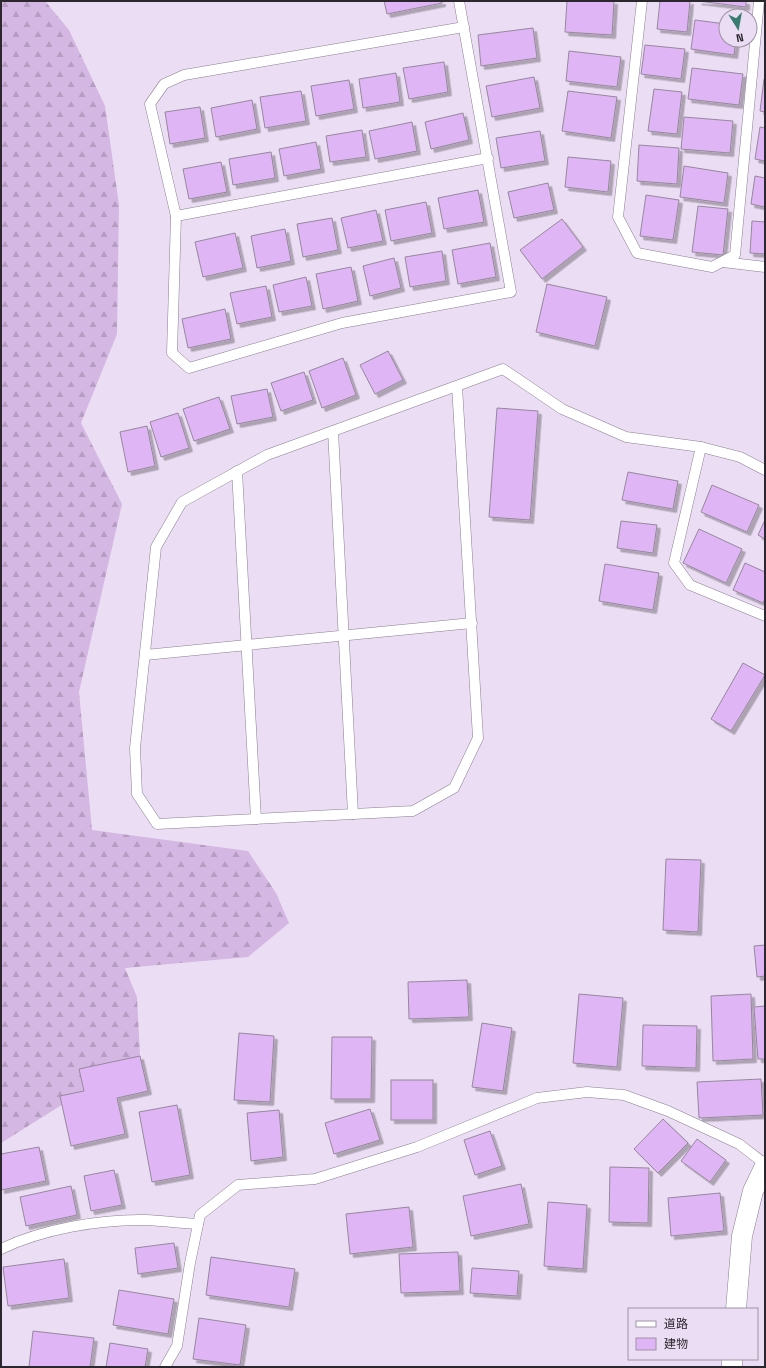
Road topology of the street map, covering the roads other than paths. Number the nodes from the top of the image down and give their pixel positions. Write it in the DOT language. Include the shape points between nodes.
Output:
graph roads {
  1 [pos="459,1"];
  2 [pos="642,1"];
  3 [pos="759,1"];
  4 [pos="464,27"];
  5 [pos="761,41"];
  6 [pos="488,158"];
  7 [pos="176,216"];
  8 [pos="723,262"];
  9 [pos="765,267"];
  10 [pos="457,386"];
  11 [pos="333,431"];
  12 [pos="701,447"];
  13 [pos="765,470"];
  14 [pos="237,471"];
  15 [pos="765,616"];
  16 [pos="472,623"];
  17 [pos="344,636"];
  18 [pos="247,645"];
  19 [pos="145,655"];
  20 [pos="353,814"];
  21 [pos="256,819"];
  22 [pos="765,1165"];
  23 [pos="198,1224"];
  24 [pos="1,1249"];
  25 [pos="736,1308"];
  26 [pos="165,1367"];
  1 -- 4 [label="lane"];
  2 -- 8 [label="lane" via="618,217 637,253 712,267"];
  3 -- 5 [label="lane"];
  4 -- 6 [label="lane"];
  4 -- 7 [label="lane" via="184,76 164,84 150,104"];
  5 -- 8 [label="lane" via="734,255"];
  6 -- 7 [label="lane"];
  6 -- 7 [label="lane" via="511,292 342,323 189,368 172,353"];
  8 -- 9 [label="lane"];
  10 -- 11 [label="lane"];
  10 -- 12 [label="lane" via="503,369 562,409 626,437"];
  10 -- 16 [label="lane"];
  11 -- 14 [label="lane" via="267,455"];
  11 -- 17 [label="lane"];
  12 -- 13 [label="lane" via="740,457"];
  12 -- 15 [label="lane" via="674,563 690,585"];
  14 -- 18 [label="lane"];
  14 -- 19 [label="lane" via="182,502 156,547"];
  16 -- 17 [label="lane"];
  16 -- 20 [label="lane" via="478,738 454,788 414,811"];
  17 -- 18 [label="lane"];
  17 -- 20 [label="lane"];
  18 -- 19 [label="lane"];
  18 -- 21 [label="lane"];
  19 -- 21 [label="lane" via="134,748 137,794 157,824"];
  20 -- 21 [label="lane"];
  22 -- 23 [label="lane" via="739,1144 668,1111 624,1095 587,1092 537,1098 417,1147 315,1179 238,1185 200,1215"];
  22 -- 25 [label="street" via="753,1191 742,1236"];
  23 -- 24 [label="lane" via="147,1220 111,1221 53,1231"];
  23 -- 26 [label="lane" via="177,1346"];
}
